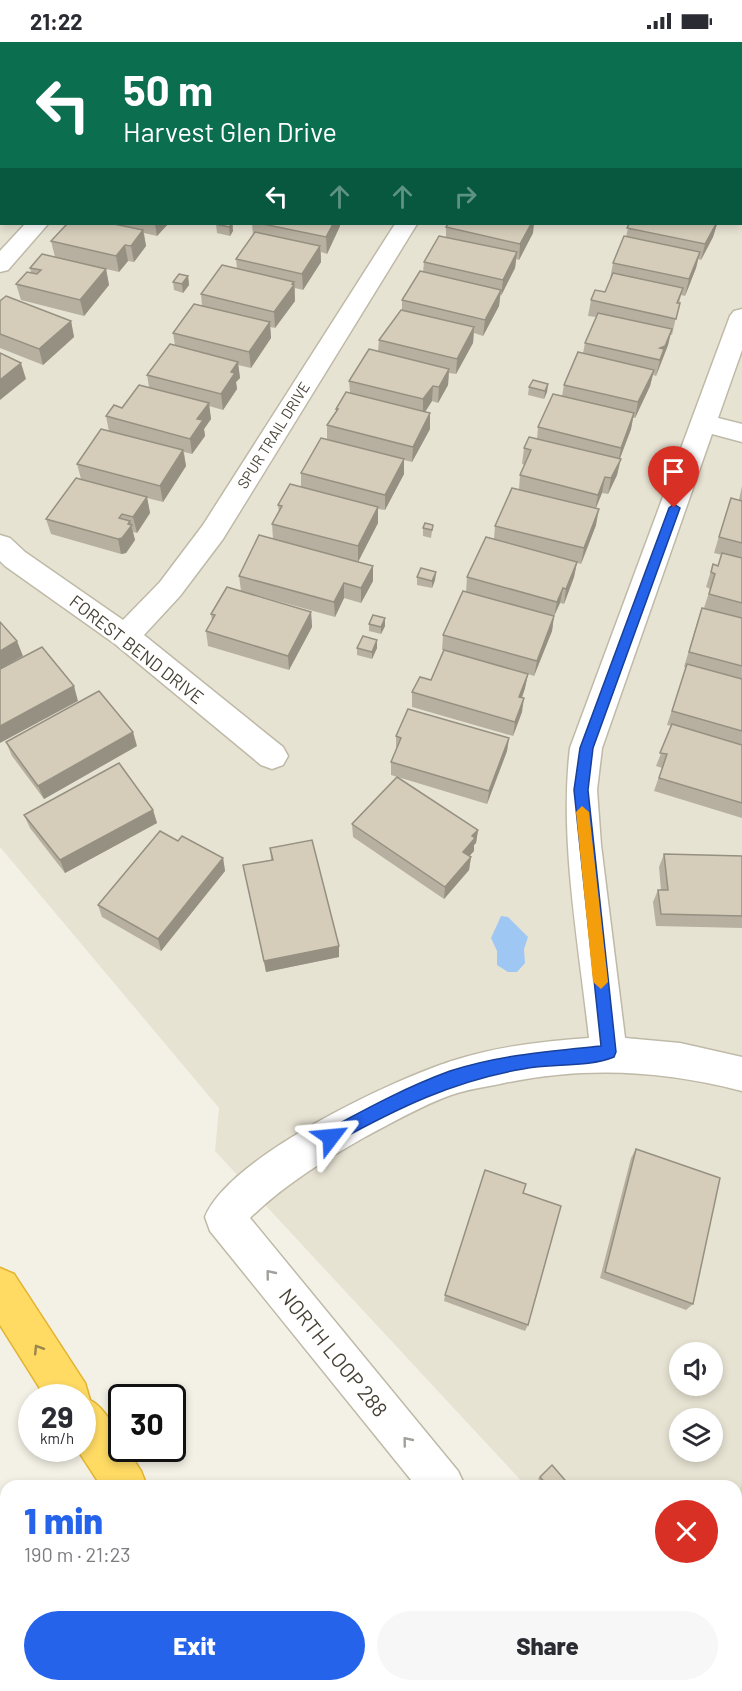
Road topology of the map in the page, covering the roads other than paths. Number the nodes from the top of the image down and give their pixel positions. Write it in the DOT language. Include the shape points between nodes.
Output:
graph roads {
  1 [pos="36,225"];
  2 [pos="405,225"];
  3 [pos="0,265"];
  4 [pos="742,316"];
  5 [pos="705,423"];
  6 [pos="742,433"];
  7 [pos="0,545"];
  8 [pos="125,636"];
  9 [pos="272,756"];
  10 [pos="609,1052"];
  11 [pos="742,1074"];
  12 [pos="0,1288"];
  13 [pos="61,1384"];
  14 [pos="96,1440"];
  15 [pos="122,1480"];
  16 [pos="438,1480"];
  1 -- 3 [label="street"];
  2 -- 8 [label="street, SPUR TRAIL DRIVE" via="213,532 170,590"];
  4 -- 5 [label="street"];
  5 -- 6 [label="street"];
  5 -- 10 [label="street" via="586,748 581,790 585,845"];
  7 -- 8 [label="street, FOREST BEND DRIVE"];
  8 -- 9 [label="street, FOREST BEND DRIVE"];
  10 -- 11 [label="street" via="665,1056"];
  16 -- 10 [label="street, NORTH LOOP 288, one-way" via="224,1217 248,1191 294,1157 386,1106 452,1078 524,1061"];
  13 -- 12 [label="highway, one-way"];
  14 -- 15 [label="highway"];
}
